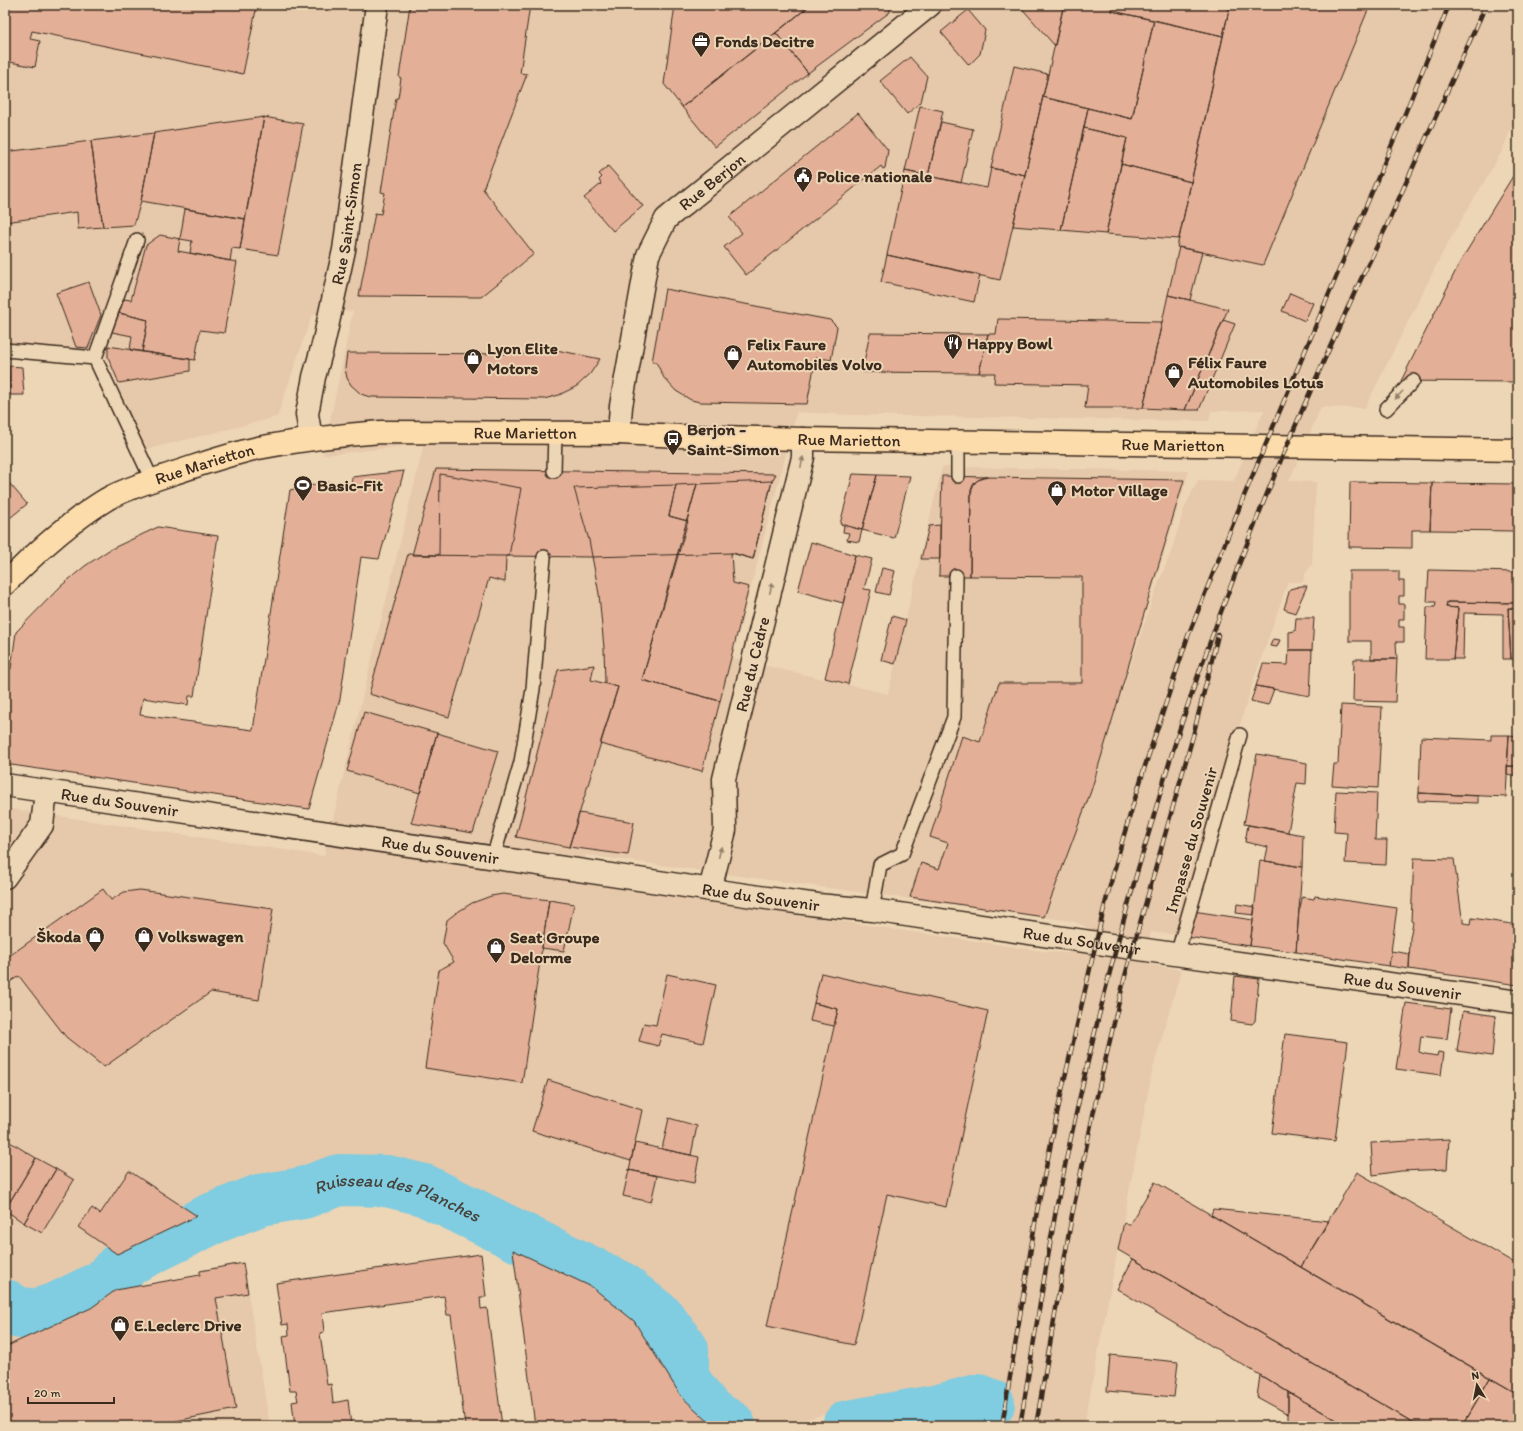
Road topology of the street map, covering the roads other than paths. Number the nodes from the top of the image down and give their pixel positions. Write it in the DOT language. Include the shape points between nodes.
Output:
graph roads {
  1 [pos="377,5"];
  2 [pos="930,5"];
  3 [pos="137,240"];
  4 [pos="5,350"];
  5 [pos="95,358"];
  6 [pos="1413,380"];
  7 [pos="1386,409"];
  8 [pos="555,432"];
  9 [pos="619,433"];
  10 [pos="311,439"];
  11 [pos="803,439"];
  12 [pos="958,441"];
  13 [pos="1518,450"];
  14 [pos="554,471"];
  15 [pos="958,476"];
  16 [pos="152,480"];
  17 [pos="544,557"];
  18 [pos="956,576"];
  19 [pos="5,584"];
  20 [pos="1240,735"];
  21 [pos="5,786"];
  22 [pos="46,792"];
  23 [pos="493,858"];
  24 [pos="5,877"];
  25 [pos="710,890"];
  26 [pos="872,910"];
  27 [pos="1177,954"];
  28 [pos="1518,1002"];
  1 -- 10 [label="street, Rue Saint-Simon" via="344,250 306,414"];
  2 -- 9 [label="street, Rue Berjon" via="666,219 648,255 621,406"];
  3 -- 5 [label="lane"];
  4 -- 5 [label="lane"];
  5 -- 16 [label="lane"];
  6 -- 7 [label="lane, one-way"];
  8 -- 9 [label="main road, Rue Marietton"];
  8 -- 10 [label="main road, Rue Marietton" via="381,432"];
  8 -- 14 [label="lane"];
  9 -- 11 [label="main road, Rue Marietton"];
  10 -- 16 [label="main road, Rue Marietton" via="212,460"];
  11 -- 12 [label="main road, Rue Marietton"];
  25 -- 11 [label="street, Rue du Cèdre, one-way" via="725,830 724,779 801,466"];
  12 -- 13 [label="main road, Rue Marietton"];
  12 -- 15 [label="lane"];
  16 -- 19 [label="main road, Rue Marietton" via="108,499 62,530"];
  17 -- 23 [label="lane" via="533,689 521,762"];
  18 -- 26 [label="lane" via="954,717 902,854 880,865"];
  20 -- 27 [label="lane, Impasse du Souvenir"];
  21 -- 22 [label="street, Rue du Souvenir"];
  22 -- 23 [label="street, Rue du Souvenir"];
  22 -- 24 [label="street" via="42,825"];
  23 -- 25 [label="street, Rue du Souvenir"];
  25 -- 26 [label="street, Rue du Souvenir"];
  26 -- 27 [label="street, Rue du Souvenir"];
  27 -- 28 [label="street, Rue du Souvenir"];
}
